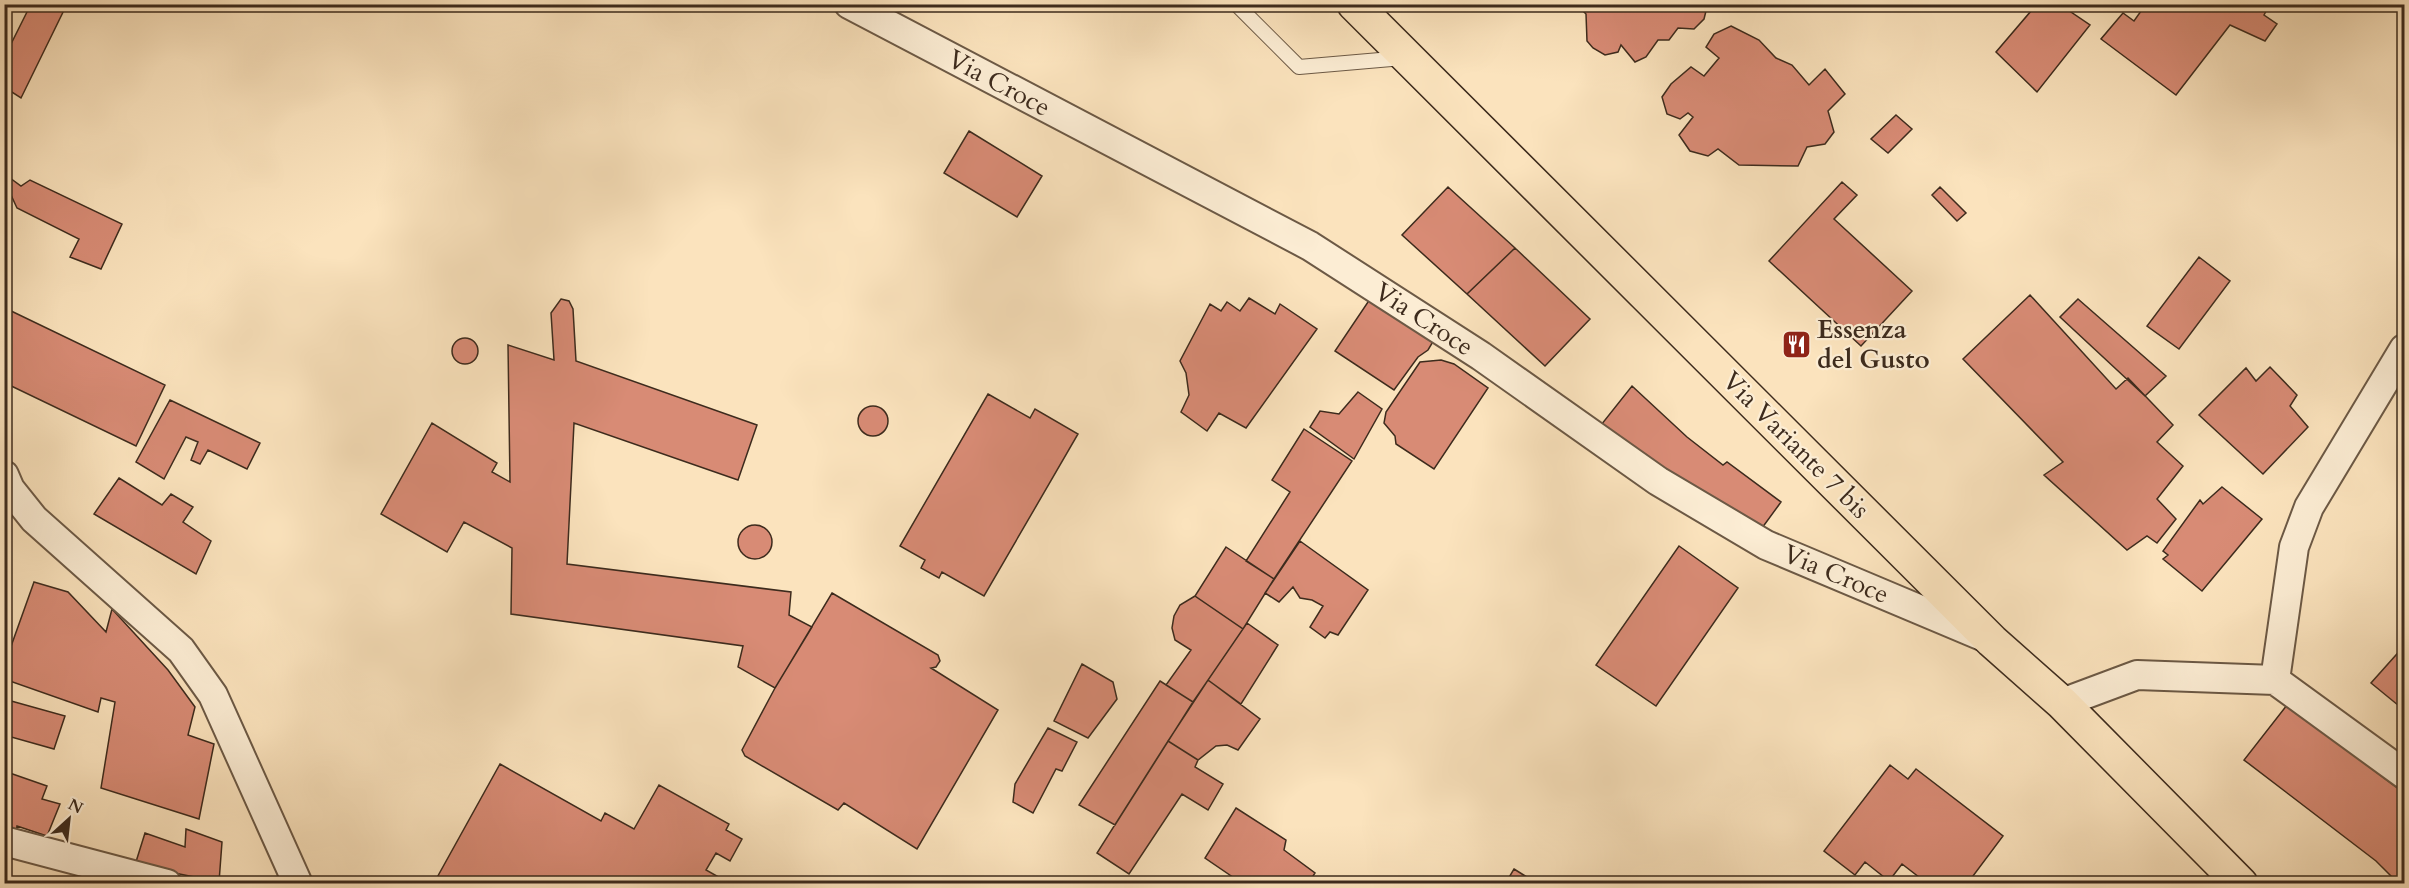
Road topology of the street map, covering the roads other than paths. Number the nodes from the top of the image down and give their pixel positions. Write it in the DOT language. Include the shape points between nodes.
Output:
graph roads {
  1 [pos="849,4"];
  2 [pos="1236,4"];
  3 [pos="1354,4"];
  4 [pos="1407,57"];
  5 [pos="2404,350"];
  6 [pos="4,476"];
  7 [pos="1992,640"];
  8 [pos="2276,680"];
  9 [pos="2062,704"];
  10 [pos="2404,774"];
  11 [pos="4,841"];
  12 [pos="166,884"];
  13 [pos="298,884"];
  14 [pos="2241,884"];
  1 -- 7 [label="street, Via Croce" via="1310,246 1481,356 1658,481 1766,544"];
  2 -- 4 [label="lane" via="1299,67"];
  3 -- 4 [label="main road, Via Variante 7 bis"];
  4 -- 7 [label="main road, Via Variante 7 bis"];
  5 -- 8 [label="street" via="2309,507 2294,547"];
  6 -- 13 [label="street" via="34,519 181,650 213,695"];
  7 -- 9 [label="main road, Via Variante 7 bis"];
  8 -- 9 [label="street" via="2137,675"];
  8 -- 10 [label="street"];
  9 -- 14 [label="main road, Via Variante 7 bis"];
  11 -- 12 [label="street"];
}
